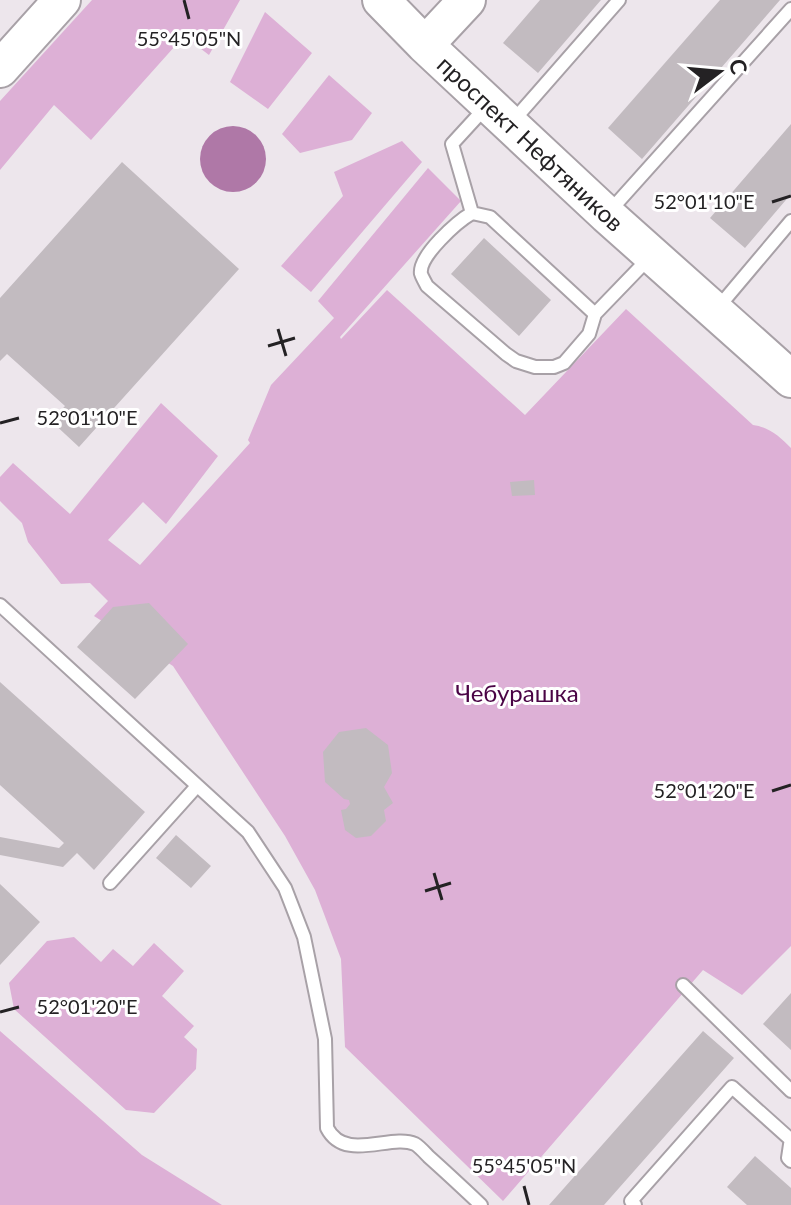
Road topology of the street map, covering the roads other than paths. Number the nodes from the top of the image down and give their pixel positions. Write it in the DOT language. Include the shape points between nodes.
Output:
graph roads {
  1 [pos="62,0"];
  2 [pos="467,0"];
  3 [pos="619,0"];
  4 [pos="391,3"];
  5 [pos="791,9"];
  6 [pos="425,45"];
  7 [pos="0,69"];
  8 [pos="500,114"];
  9 [pos="472,213"];
  10 [pos="607,215"];
  11 [pos="791,221"];
  12 [pos="652,254"];
  13 [pos="715,311"];
  14 [pos="595,314"];
  15 [pos="791,379"];
  16 [pos="0,605"];
  17 [pos="197,786"];
  18 [pos="110,883"];
  19 [pos="683,985"];
  20 [pos="791,1091"];
  21 [pos="790,1139"];
  22 [pos="791,1161"];
  23 [pos="481,1205"];
  24 [pos="635,1205"];
  1 -- 7 [label="main road"];
  2 -- 6 [label="main road"];
  3 -- 8 [label="lane"];
  4 -- 6 [label="main road, проспект Нефтяников"];
  5 -- 10 [label="lane"];
  6 -- 8 [label="main road, проспект Нефтяников"];
  8 -- 9 [label="lane" via="452,144"];
  8 -- 10 [label="main road, проспект Нефтяников"];
  9 -- 14 [label="lane" via="490,217"];
  9 -- 14 [label="lane" via="456,223 422,263 421,274 427,286 506,354 535,367 564,363 589,334"];
  10 -- 12 [label="main road, проспект Нефтяников"];
  11 -- 13 [label="lane"];
  12 -- 13 [label="main road, проспект Нефтяников"];
  12 -- 14 [label="lane"];
  13 -- 15 [label="main road, проспект Нефтяников"];
  16 -- 17 [label="lane"];
  17 -- 18 [label="lane"];
  17 -- 23 [label="lane" via="248,832 285,888 304,937 325,1039 331,1135 354,1146 415,1144"];
  19 -- 20 [label="lane"];
  21 -- 22 [label="lane"];
  21 -- 24 [label="lane" via="732,1087 631,1201"];
}
